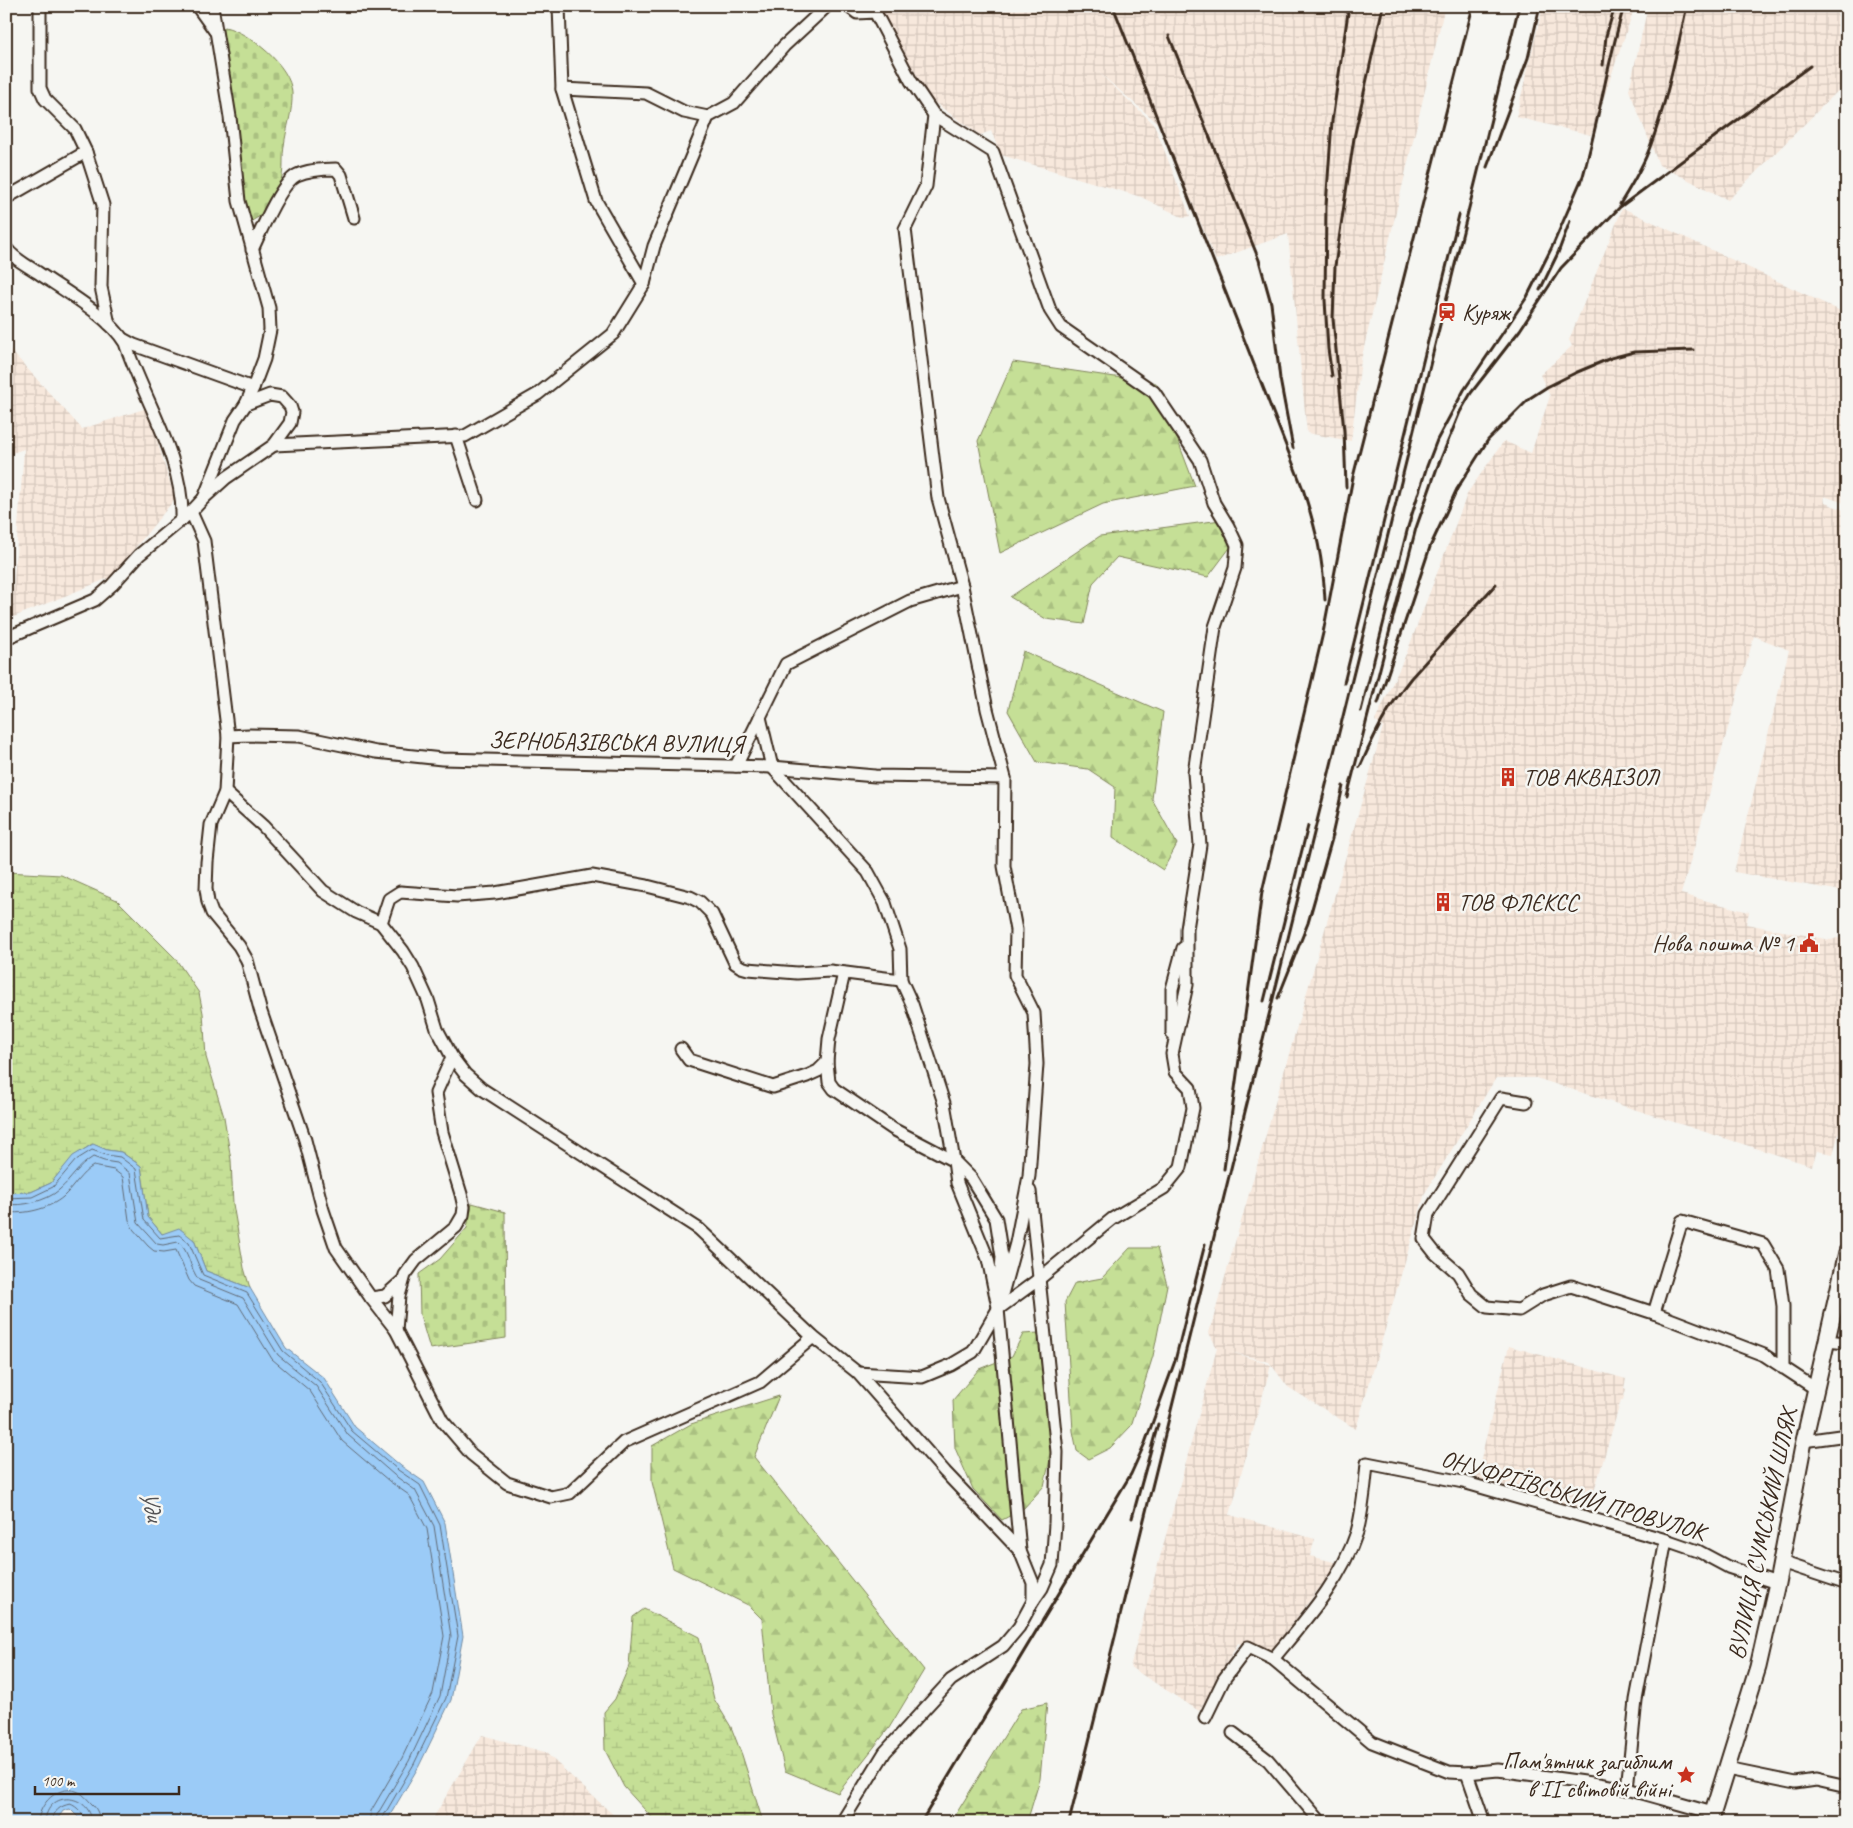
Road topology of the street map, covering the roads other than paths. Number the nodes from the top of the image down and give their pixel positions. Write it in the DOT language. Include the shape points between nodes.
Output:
graph roads {
  1 [pos="40,6"];
  2 [pos="196,6"];
  3 [pos="212,6"];
  4 [pos="559,6"];
  5 [pos="827,6"];
  6 [pos="848,6"];
  7 [pos="217,34"];
  8 [pos="562,89"];
  9 [pos="934,115"];
  10 [pos="708,117"];
  11 [pos="86,152"];
  12 [pos="6,198"];
  13 [pos="354,218"];
  14 [pos="6,248"];
  15 [pos="252,250"];
  16 [pos="644,284"];
  17 [pos="109,324"];
  18 [pos="123,339"];
  19 [pos="253,388"];
  20 [pos="246,404"];
  21 [pos="456,436"];
  22 [pos="274,445"];
  23 [pos="204,498"];
  24 [pos="477,500"];
  25 [pos="191,512"];
  26 [pos="182,520"];
  27 [pos="962,586"];
  28 [pos="6,638"];
  29 [pos="760,717"];
  30 [pos="228,736"];
  31 [pos="736,766"];
  32 [pos="772,767"];
  33 [pos="1005,778"];
  34 [pos="226,792"];
  35 [pos="381,922"];
  36 [pos="844,973"];
  37 [pos="901,980"];
  38 [pos="680,1049"];
  39 [pos="452,1057"];
  40 [pos="828,1062"];
  41 [pos="1526,1102"];
  42 [pos="954,1161"];
  43 [pos="1028,1176"];
  44 [pos="1847,1252"];
  45 [pos="1039,1279"];
  46 [pos="403,1280"];
  47 [pos="1843,1284"];
  48 [pos="371,1298"];
  49 [pos="998,1308"];
  50 [pos="1654,1313"];
  51 [pos="396,1330"];
  52 [pos="813,1337"];
  53 [pos="1826,1340"];
  54 [pos="1847,1343"];
  55 [pos="1784,1368"];
  56 [pos="858,1373"];
  57 [pos="1816,1389"];
  58 [pos="1847,1435"];
  59 [pos="1804,1441"];
  60 [pos="1666,1540"];
  61 [pos="1020,1551"];
  62 [pos="1781,1562"];
  63 [pos="1777,1583"];
  64 [pos="1847,1584"];
  65 [pos="1034,1601"];
  66 [pos="1273,1659"];
  67 [pos="1205,1718"];
  68 [pos="1233,1733"];
  69 [pos="1727,1769"];
  70 [pos="1467,1773"];
  71 [pos="1847,1787"];
  72 [pos="1626,1789"];
  73 [pos="1711,1818"];
  74 [pos="842,1822"];
  75 [pos="1321,1822"];
  76 [pos="1484,1822"];
  1 -- 11 [label="street" via="40,88 45,99 75,129"];
  2 -- 7 [label="street"];
  3 -- 7 [label="street"];
  4 -- 8 [label="street"];
  5 -- 10 [label="street" via="784,46 734,102"];
  6 -- 9 [label="street" via="857,14 875,12"];
  7 -- 15 [label="street" via="239,201"];
  8 -- 10 [label="street" via="646,93 684,112"];
  8 -- 16 [label="street" via="596,201"];
  9 -- 27 [label="street" via="926,186 905,229 938,498"];
  9 -- 45 [label="street" via="993,152 1050,310 1062,327 1154,392 1200,460 1214,503 1237,545 1234,568 1215,627 1194,773 1200,845 1187,929 1187,984 1172,1054 1175,1072 1190,1088 1193,1108 1181,1167 1164,1188 1112,1219"];
  10 -- 16 [label="street" via="654,246"];
  11 -- 12 [label="street"];
  11 -- 17 [label="street" via="103,205 101,287"];
  13 -- 15 [label="street" via="341,175 336,169 297,175 288,182 268,215"];
  14 -- 17 [label="street"];
  15 -- 19 [label="street" via="269,308 270,330"];
  16 -- 21 [label="street" via="613,334 538,394 466,436"];
  17 -- 18 [label="street"];
  18 -- 19 [label="street"];
  18 -- 26 [label="street" via="163,435 180,486"];
  19 -- 20 [label="street"];
  20 -- 22 [label="street" via="270,395 282,397 290,406 290,423"];
  20 -- 23 [label="street" via="234,420"];
  21 -- 22 [label="street"];
  21 -- 24 [label="street"];
  22 -- 23 [label="street"];
  23 -- 25 [label="street"];
  25 -- 26 [label="street"];
  25 -- 30 [label="street" via="204,541"];
  26 -- 28 [label="street" via="139,555 95,600"];
  27 -- 29 [label="street" via="910,601 786,664"];
  27 -- 33 [label="street"];
  29 -- 31 [label="street"];
  29 -- 32 [label="street"];
  30 -- 31 [label="street, ЗЕРНОБАЗІВСЬКА ВУЛИЦЯ" via="299,736 376,752 442,759"];
  30 -- 34 [label="street"];
  31 -- 32 [label="street, ЗЕРНОБАЗІВСЬКА ВУЛИЦЯ"];
  32 -- 33 [label="street, ЗЕРНОБАЗІВСЬКА ВУЛИЦЯ" via="875,776"];
  32 -- 37 [label="street" via="868,872 885,903 900,949"];
  33 -- 43 [label="street" via="1004,866 1016,930 1015,975 1034,1013 1037,1064"];
  34 -- 35 [label="street" via="263,826 323,891 356,912"];
  34 -- 48 [label="street" via="212,825 207,862 208,902 212,913 247,960 336,1248"];
  35 -- 36 [label="street" via="389,899 400,892 457,896 495,893 592,876 695,899 712,914 735,963 740,967 796,973 830,970"];
  35 -- 39 [label="street" via="413,967 437,1029"];
  36 -- 37 [label="street"];
  36 -- 40 [label="street" via="829,1040"];
  37 -- 42 [label="street" via="944,1102"];
  38 -- 40 [label="street" via="689,1060 773,1087 807,1076"];
  39 -- 46 [label="street" via="436,1092 442,1132 462,1194 463,1215 456,1227 416,1260"];
  39 -- 52 [label="street" via="482,1089 699,1229"];
  40 -- 42 [label="street" via="829,1082 834,1089 893,1129"];
  41 -- 50 [label="street" via="1501,1098 1428,1214 1424,1239 1458,1273 1471,1294 1487,1307 1519,1310 1543,1296 1571,1286"];
  42 -- 49 [label="street" via="957,1183 988,1259"];
  42 -- 49 [label="street" via="971,1178 996,1219 1002,1257"];
  43 -- 45 [label="street"];
  43 -- 49 [label="street" via="1016,1243"];
  44 -- 47 [label="main road, ВУЛИЦЯ СУМСЬКИЙ ШЛЯХ"];
  45 -- 49 [label="street"];
  45 -- 65 [label="street" via="1056,1461 1052,1565"];
  46 -- 48 [label="street" via="385,1296"];
  46 -- 51 [label="street"];
  47 -- 53 [label="main road, ВУЛИЦЯ СУМСЬКИЙ ШЛЯХ"];
  48 -- 51 [label="street"];
  49 -- 56 [label="street" via="973,1352 951,1365 922,1377"];
  49 -- 61 [label="street"];
  50 -- 55 [label="street" via="1764,1355"];
  50 -- 55 [label="street" via="1682,1221 1763,1244 1778,1269 1783,1306"];
  51 -- 52 [label="street" via="442,1420 471,1454 507,1483 551,1497 570,1493 624,1442 760,1382"];
  52 -- 56 [label="street"];
  53 -- 54 [label="street"];
  53 -- 57 [label="main road, ВУЛИЦЯ СУМСЬКИЙ ШЛЯХ"];
  55 -- 57 [label="street"];
  56 -- 61 [label="street"];
  57 -- 59 [label="main road, ВУЛИЦЯ СУМСЬКИЙ ШЛЯХ"];
  58 -- 59 [label="street"];
  59 -- 62 [label="main road, ВУЛИЦЯ СУМСЬКИЙ ШЛЯХ"];
  60 -- 63 [label="street, ОНУФРІЇВСЬКИЙ ПРОВУЛОК" via="1698,1551 1728,1567"];
  60 -- 66 [label="street, ОНУФРІЇВСЬКИЙ ПРОВУЛОК" via="1463,1482 1367,1464 1357,1531 1347,1556 1316,1606"];
  60 -- 72 [label="street" via="1636,1700"];
  61 -- 65 [label="street" via="1033,1583"];
  62 -- 63 [label="main road, ВУЛИЦЯ СУМСЬКИЙ ШЛЯХ"];
  62 -- 64 [label="street"];
  63 -- 69 [label="main road, ВУЛИЦЯ СУМСЬКИЙ ШЛЯХ" via="1758,1667"];
  65 -- 74 [label="street" via="1003,1646 951,1680 885,1752"];
  66 -- 67 [label="street" via="1248,1648 1224,1679"];
  66 -- 70 [label="street" via="1372,1742 1449,1772"];
  68 -- 75 [label="street" via="1268,1760"];
  69 -- 71 [label="street" via="1795,1783 1816,1780"];
  69 -- 73 [label="main road, ВУЛИЦЯ СУМСЬКИЙ ШЛЯХ"];
  70 -- 72 [label="street" via="1498,1770"];
  70 -- 76 [label="street"];
  72 -- 73 [label="street"];
}
